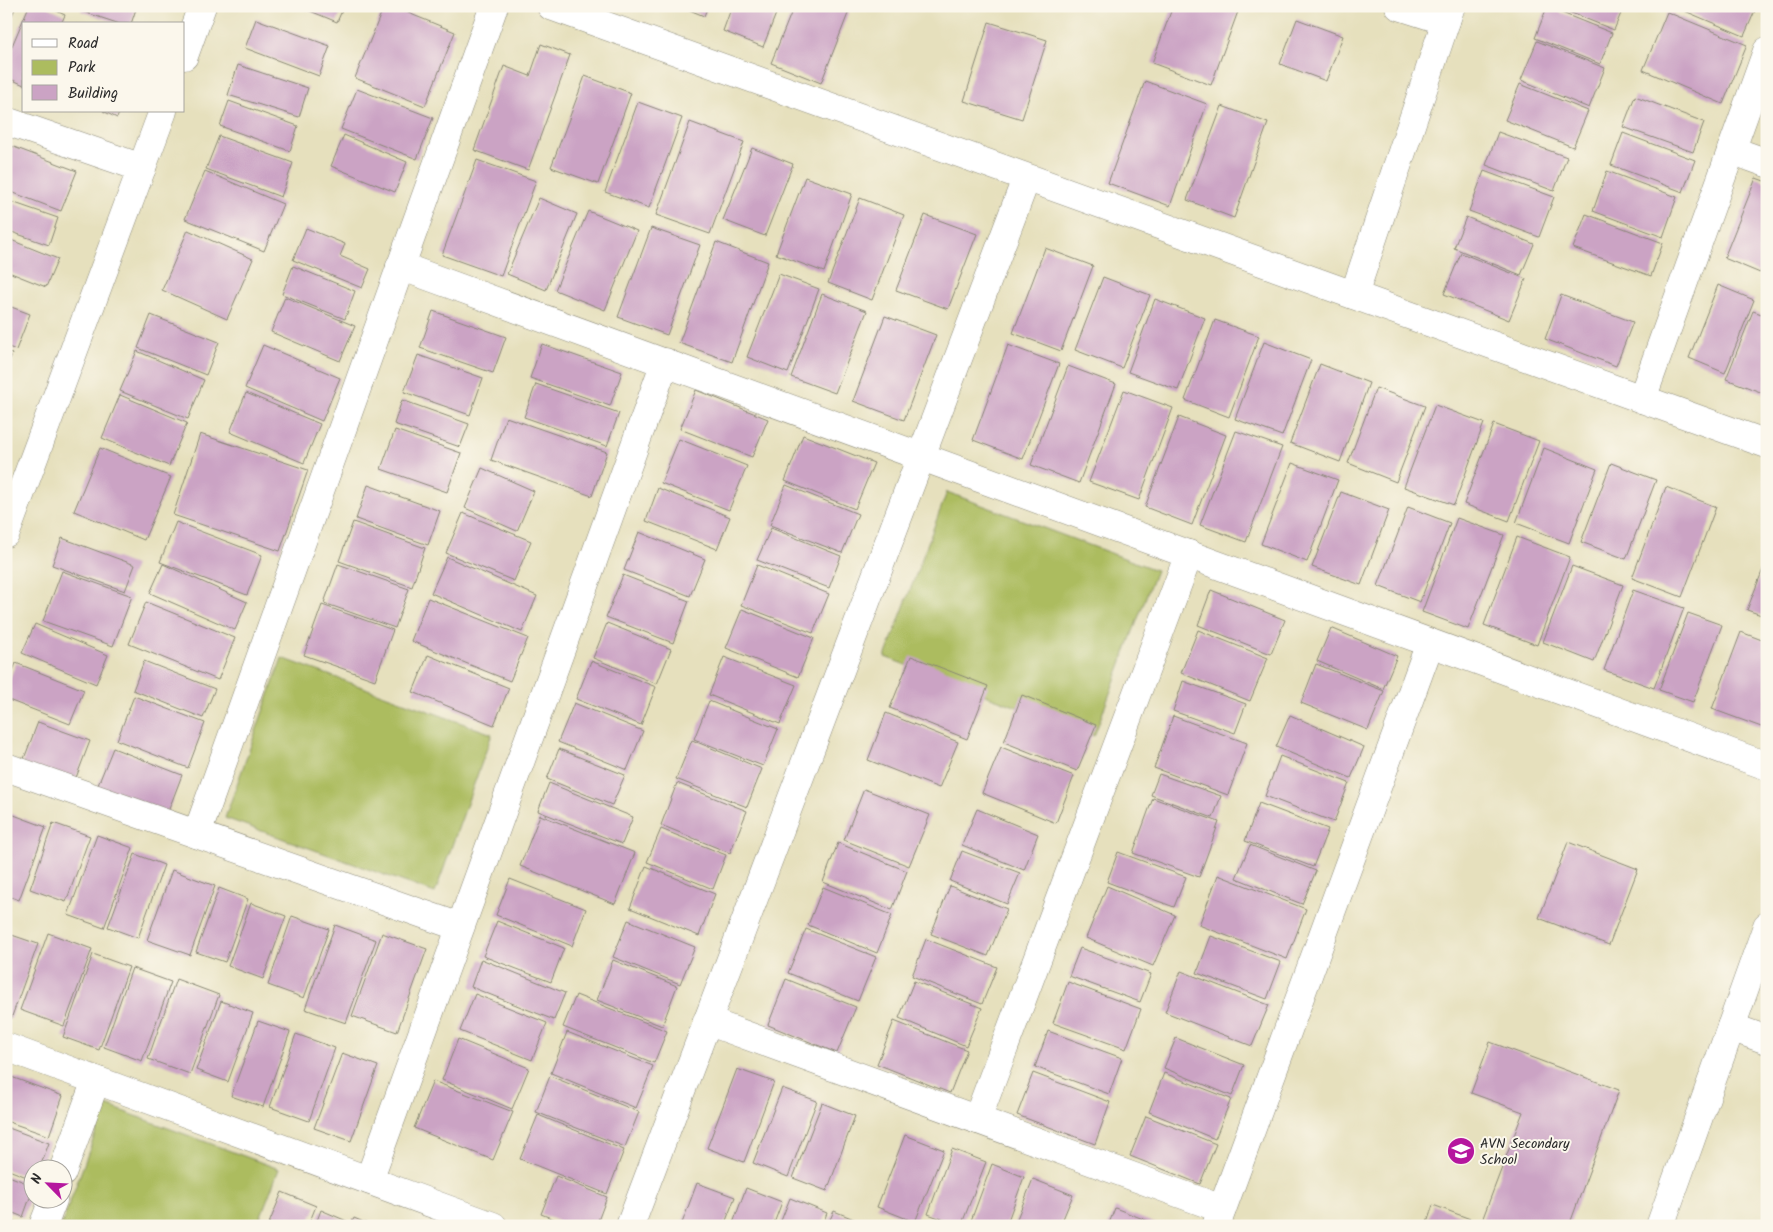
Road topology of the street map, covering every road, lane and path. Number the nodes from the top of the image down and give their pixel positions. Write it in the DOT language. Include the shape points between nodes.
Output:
graph roads {
  1 [pos="202,6"];
  2 [pos="494,6"];
  3 [pos="551,6"];
  4 [pos="1398,6"];
  5 [pos="1449,13"];
  6 [pos="1767,51"];
  7 [pos="185,53"];
  8 [pos="163,112"];
  9 [pos="6,121"];
  10 [pos="1731,150"];
  11 [pos="1767,164"];
  12 [pos="142,168"];
  13 [pos="1026,179"];
  14 [pos="400,266"];
  15 [pos="1354,295"];
  16 [pos="665,362"];
  17 [pos="1642,399"];
  18 [pos="1767,444"];
  19 [pos="921,456"];
  20 [pos="6,533"];
  21 [pos="1189,554"];
  22 [pos="1430,643"];
  23 [pos="1767,766"];
  24 [pos="6,767"];
  25 [pos="197,834"];
  26 [pos="1767,926"];
  27 [pos="460,927"];
  28 [pos="707,1021"];
  29 [pos="1731,1026"];
  30 [pos="1767,1040"];
  31 [pos="6,1047"];
  32 [pos="96,1080"];
  33 [pos="977,1120"];
  34 [pos="67,1160"];
  35 [pos="369,1180"];
  36 [pos="49,1210"];
  37 [pos="1219,1218"];
  38 [pos="43,1226"];
  39 [pos="493,1226"];
  40 [pos="630,1226"];
  41 [pos="1660,1226"];
  1 -- 7 [label="street"];
  2 -- 14 [label="street"];
  3 -- 13 [label="street"];
  4 -- 5 [label="street"];
  5 -- 15 [label="street"];
  6 -- 10 [label="street"];
  8 -- 12 [label="street"];
  9 -- 12 [label="street"];
  10 -- 11 [label="street"];
  10 -- 17 [label="street"];
  12 -- 20 [label="street"];
  13 -- 15 [label="street"];
  13 -- 19 [label="street"];
  14 -- 16 [label="street"];
  14 -- 25 [label="street"];
  15 -- 17 [label="street"];
  16 -- 19 [label="street"];
  16 -- 27 [label="street"];
  17 -- 18 [label="street"];
  19 -- 21 [label="street"];
  19 -- 28 [label="street"];
  21 -- 22 [label="street"];
  21 -- 33 [label="street"];
  22 -- 23 [label="street"];
  22 -- 37 [label="street"];
  24 -- 25 [label="street"];
  25 -- 27 [label="street"];
  26 -- 29 [label="street"];
  27 -- 35 [label="street"];
  28 -- 33 [label="street"];
  28 -- 40 [label="street"];
  29 -- 30 [label="street"];
  29 -- 41 [label="street"];
  31 -- 32 [label="street"];
  32 -- 34 [label="street"];
  32 -- 35 [label="street"];
  33 -- 37 [label="street"];
  35 -- 39 [label="street"];
  36 -- 38 [label="street"];
}
